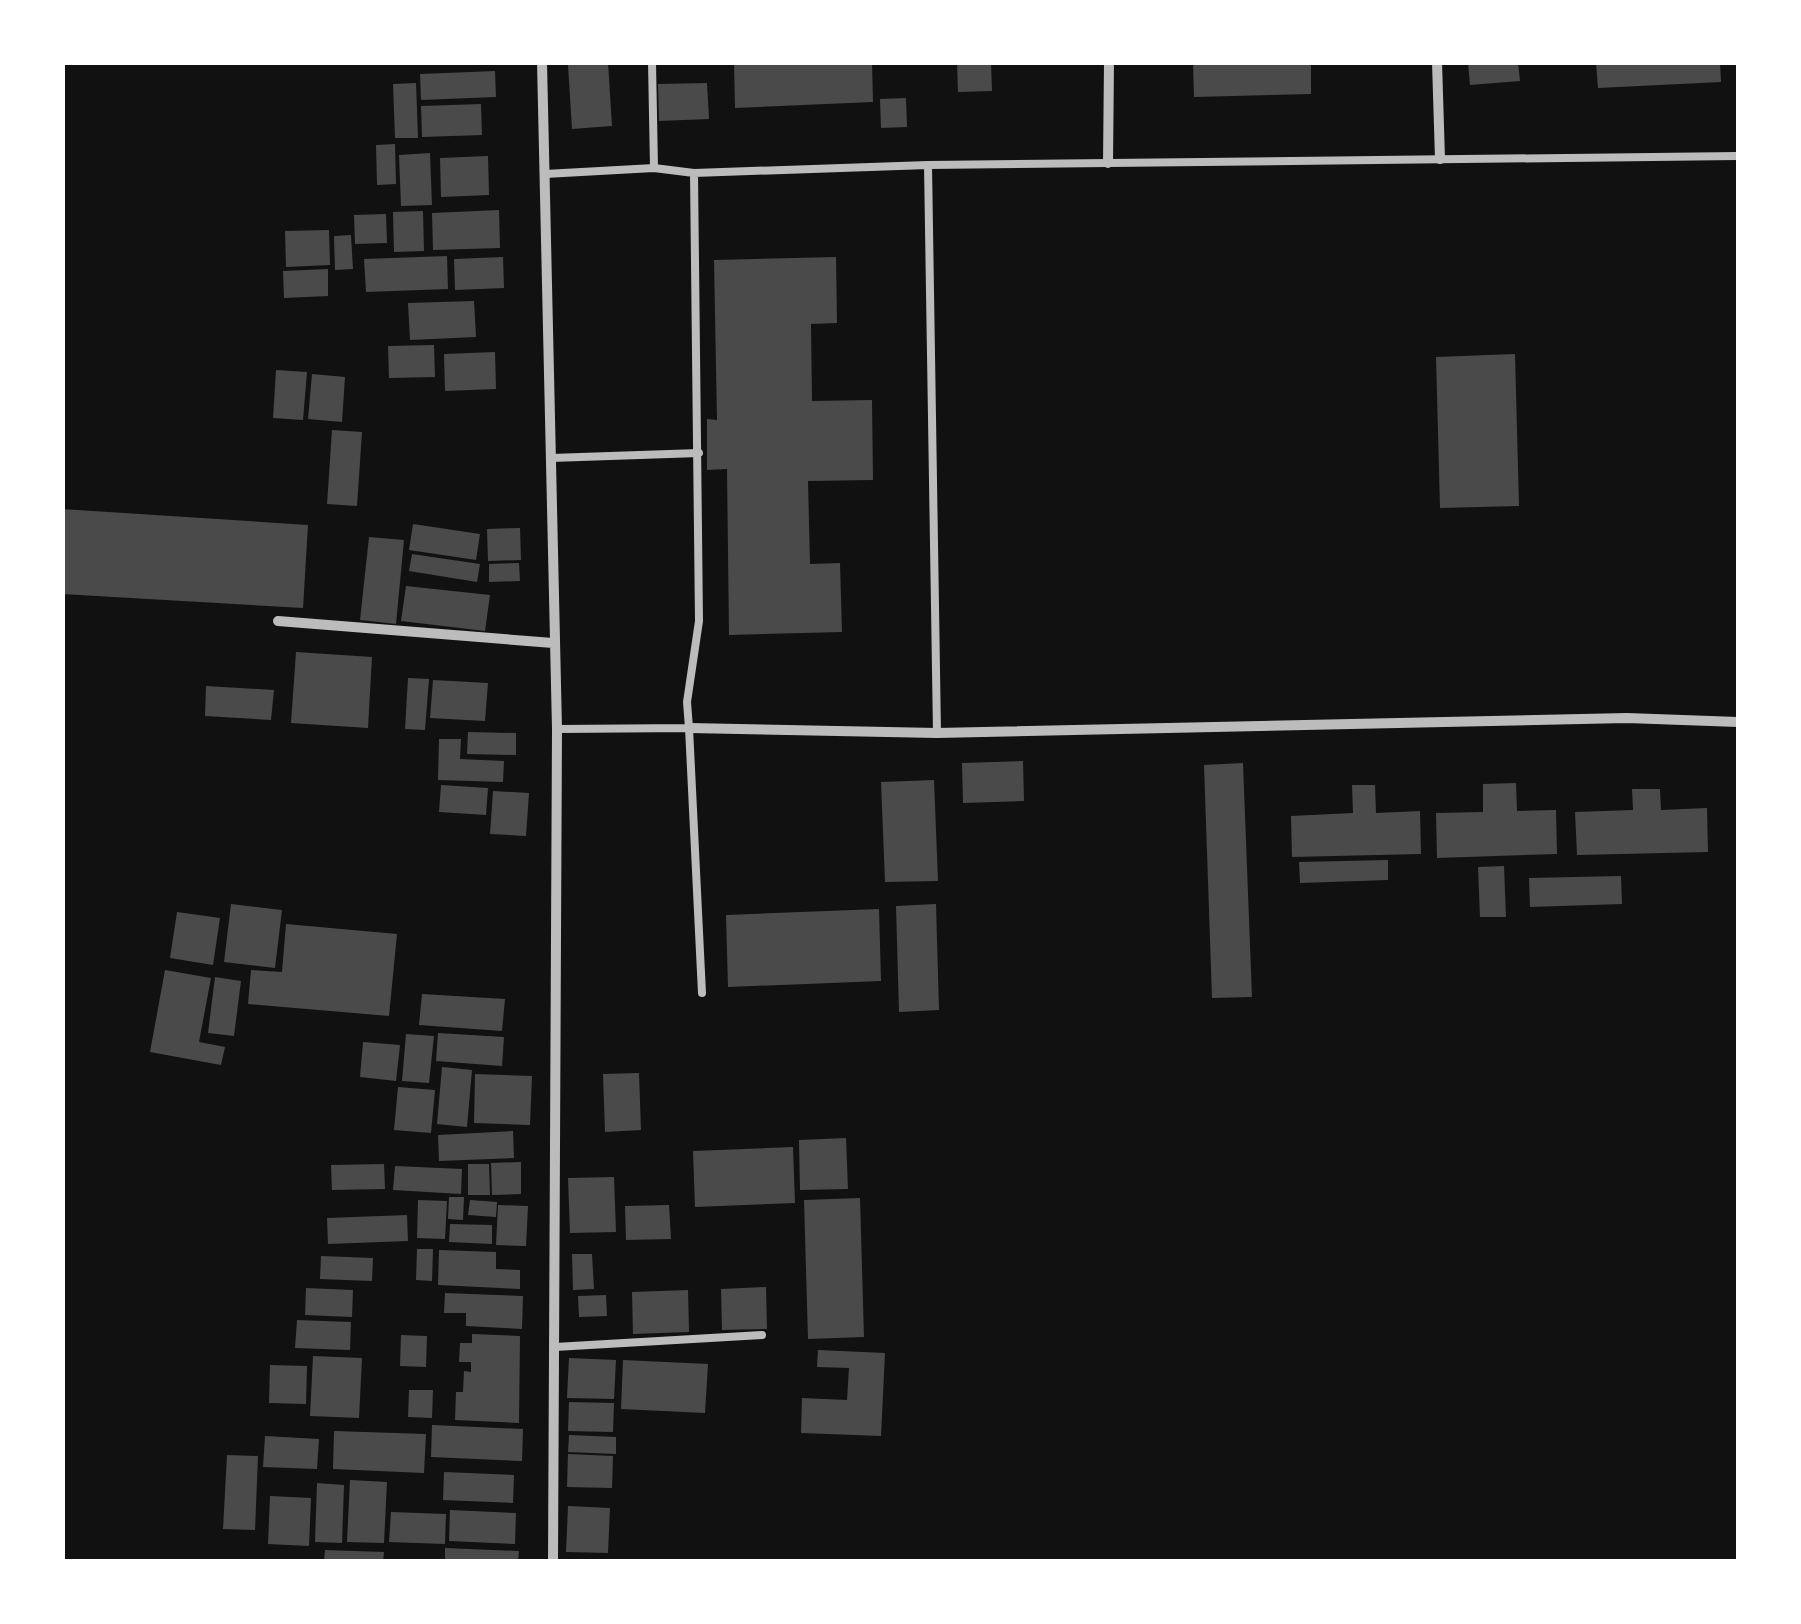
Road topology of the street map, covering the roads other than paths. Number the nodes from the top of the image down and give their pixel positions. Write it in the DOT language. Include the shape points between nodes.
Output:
graph roads {
  1 [pos="542,62"];
  2 [pos="652,62"];
  3 [pos="1109,62"];
  4 [pos="1437,62"];
  5 [pos="1738,156"];
  6 [pos="1440,160"];
  7 [pos="1108,163"];
  8 [pos="928,165"];
  9 [pos="654,168"];
  10 [pos="694,173"];
  11 [pos="545,174"];
  12 [pos="698,453"];
  13 [pos="551,458"];
  14 [pos="278,622"];
  15 [pos="553,642"];
  16 [pos="1738,722"];
  17 [pos="557,728"];
  18 [pos="688,728"];
  19 [pos="937,733"];
  20 [pos="702,993"];
  21 [pos="762,1335"];
  22 [pos="555,1347"];
  23 [pos="553,1562"];
  1 -- 11 [label="street"];
  2 -- 9 [label="lane"];
  3 -- 7 [label="street"];
  4 -- 6 [label="street"];
  5 -- 6 [label="lane"];
  6 -- 7 [label="lane"];
  7 -- 8 [label="lane"];
  8 -- 10 [label="lane"];
  8 -- 19 [label="lane"];
  9 -- 10 [label="lane"];
  9 -- 11 [label="lane"];
  10 -- 12 [label="lane"];
  11 -- 13 [label="street"];
  12 -- 13 [label="lane"];
  12 -- 18 [label="lane" via="700,621"];
  13 -- 15 [label="street"];
  14 -- 15 [label="street"];
  15 -- 17 [label="street"];
  16 -- 19 [label="street" via="1608,718"];
  17 -- 18 [label="lane"];
  17 -- 22 [label="street"];
  18 -- 19 [label="street"];
  18 -- 20 [label="lane"];
  21 -- 22 [label="lane"];
  22 -- 23 [label="street"];
}
